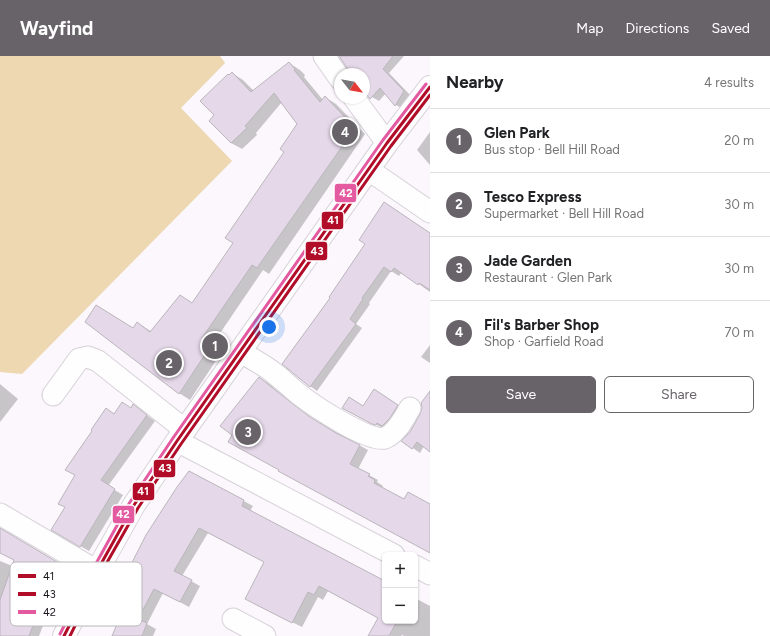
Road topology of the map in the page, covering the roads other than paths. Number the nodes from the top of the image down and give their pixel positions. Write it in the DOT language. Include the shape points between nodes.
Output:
graph roads {
  1 [pos="324,56"];
  2 [pos="334,70"];
  3 [pos="430,87"];
  4 [pos="358,104"];
  5 [pos="387,143"];
  6 [pos="368,170"];
  7 [pos="430,212"];
  8 [pos="241,352"];
  9 [pos="53,395"];
  10 [pos="410,408"];
  11 [pos="181,436"];
  12 [pos="0,514"];
  13 [pos="389,552"];
  14 [pos="82,562"];
  15 [pos="102,562"];
  16 [pos="418,568"];
  17 [pos="430,574"];
  18 [pos="233,619"];
  19 [pos="69,626"];
  20 [pos="64,636"];
  21 [pos="265,636"];
  1 -- 2 [label="street"];
  3 -- 5 [label="main road"];
  4 -- 5 [label="street"];
  5 -- 6 [label="main road"];
  6 -- 7 [label="street"];
  6 -- 8 [label="main road"];
  8 -- 10 [label="street" via="319,408 376,439 393,434"];
  8 -- 11 [label="main road"];
  9 -- 11 [label="street" via="79,360 88,358 98,361"];
  11 -- 13 [label="street"];
  11 -- 15 [label="main road" via="134,505"];
  12 -- 14 [label="street"];
  16 -- 17 [label="street"];
  18 -- 21 [label="street"];
  19 -- 20 [label="main road"];
}
